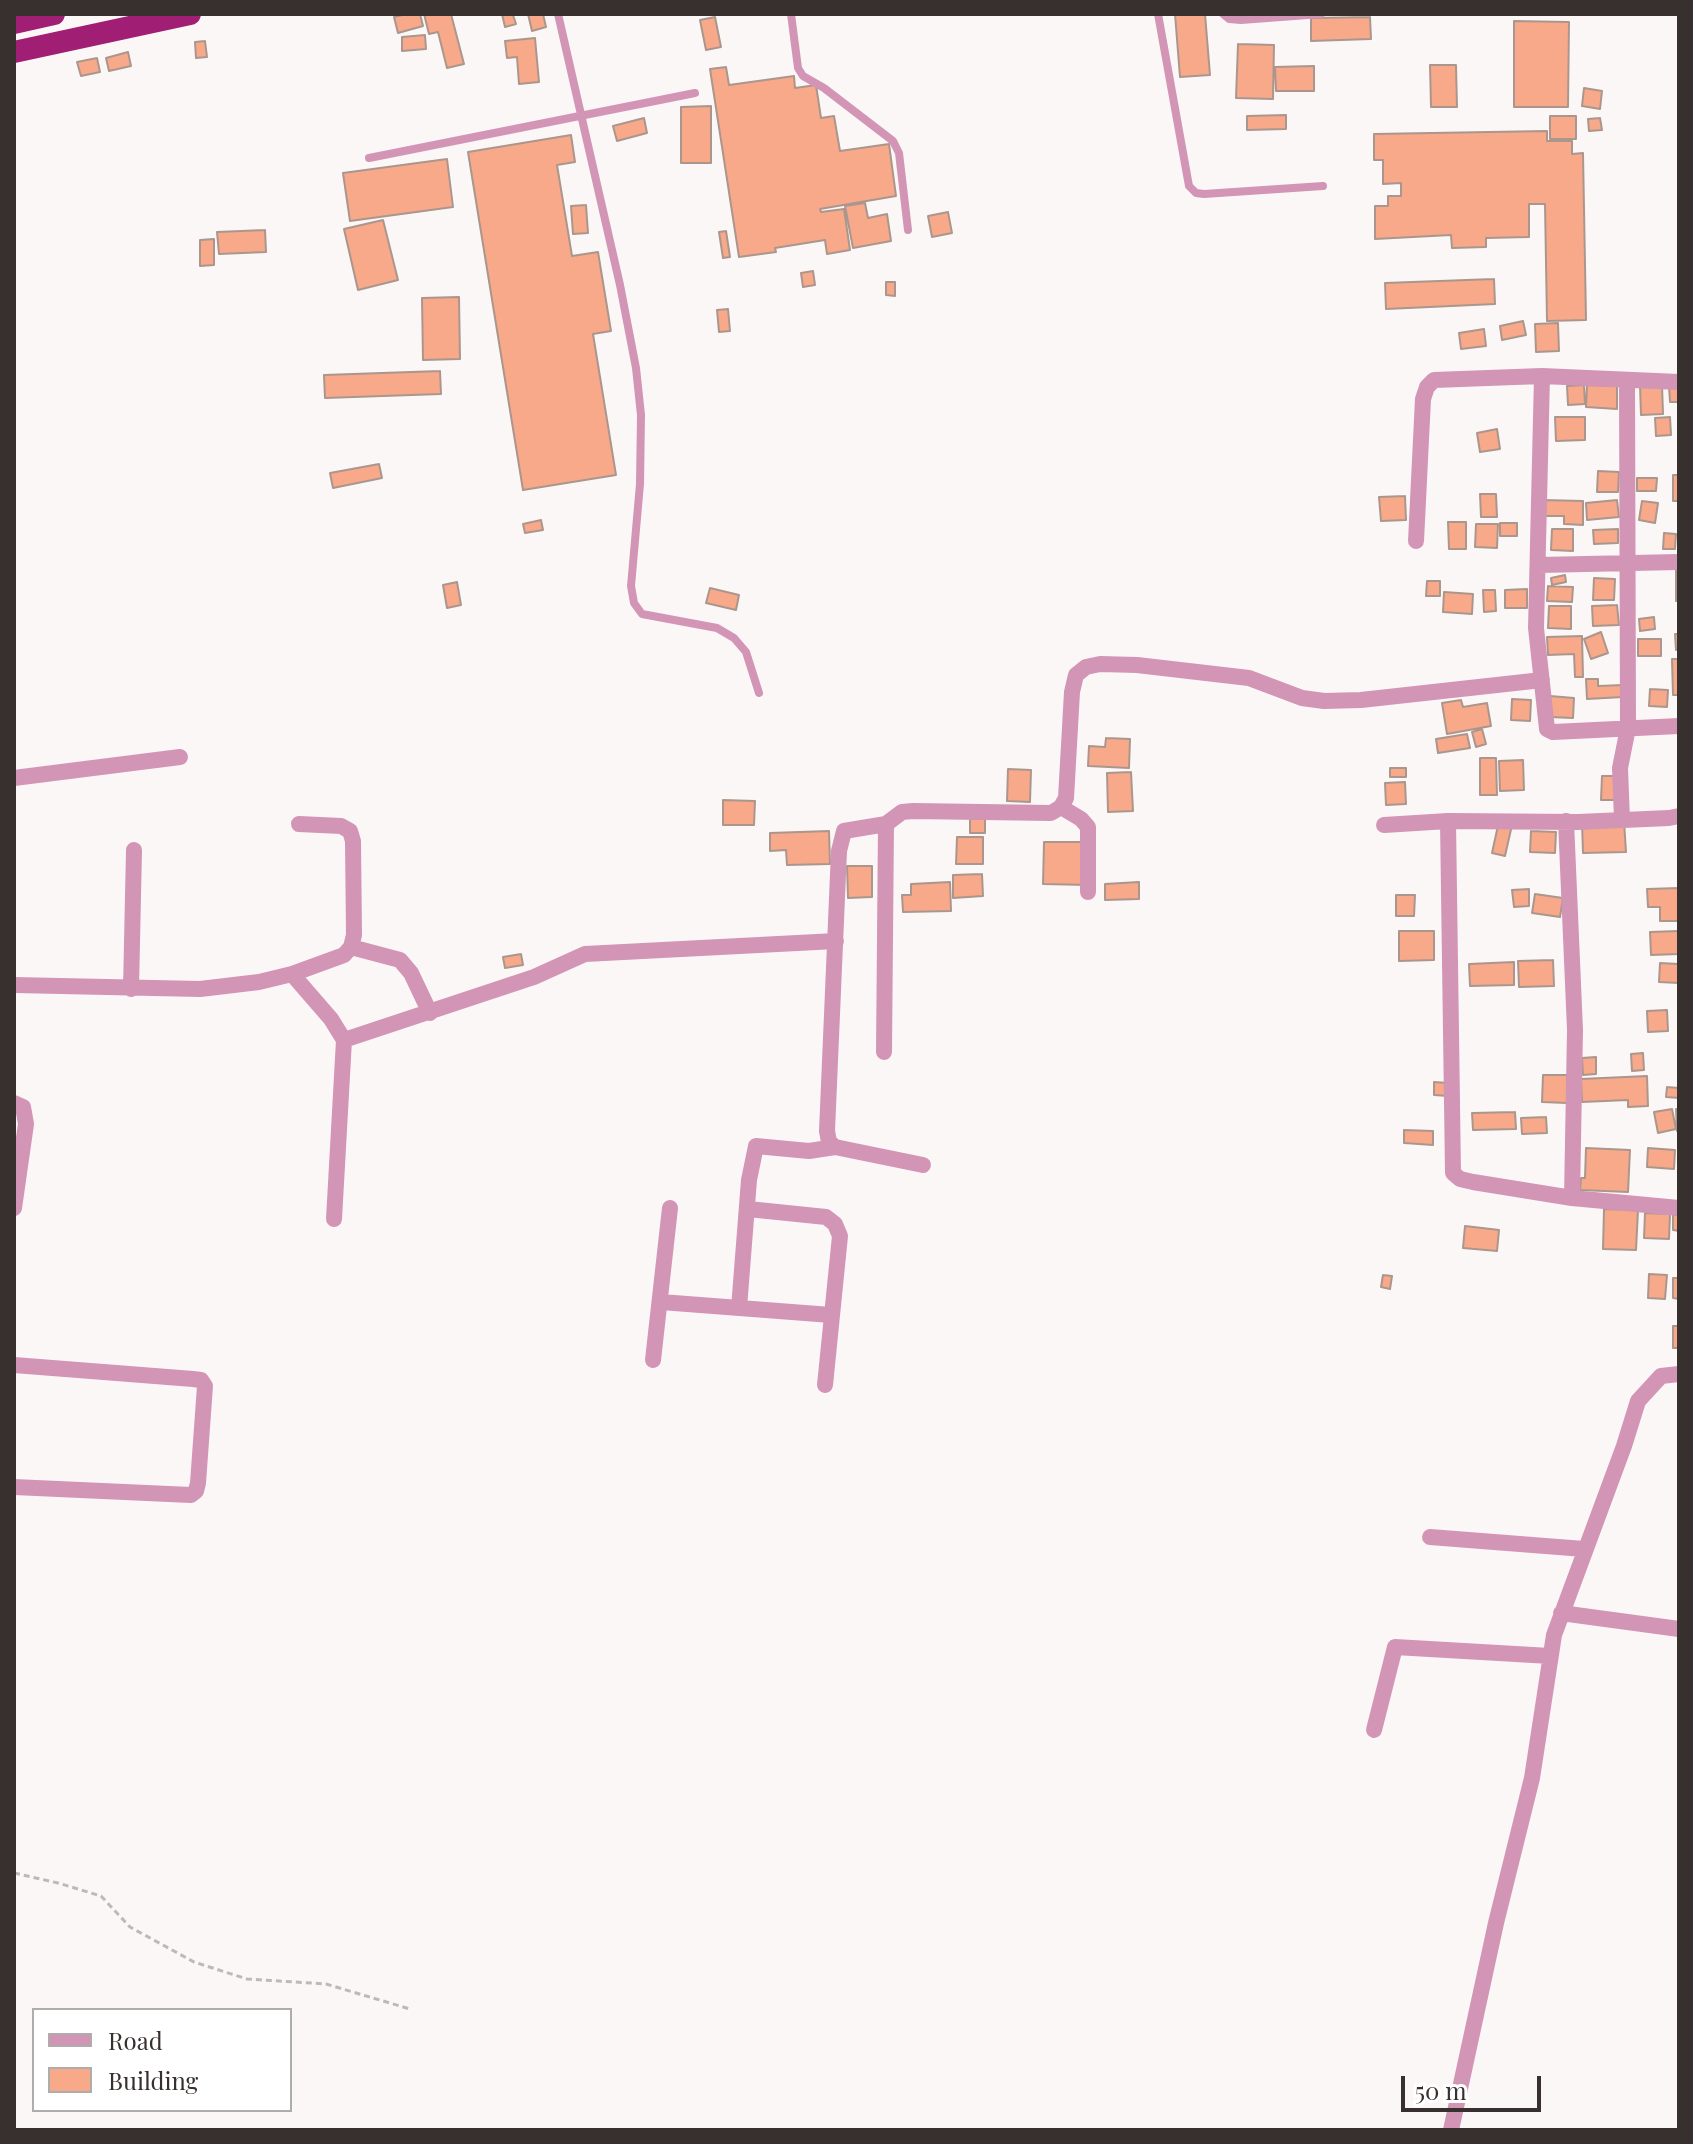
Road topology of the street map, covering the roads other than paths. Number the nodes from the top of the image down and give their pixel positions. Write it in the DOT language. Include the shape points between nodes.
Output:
graph roads {
  1 [pos="54,14"];
  2 [pos="190,14"];
  3 [pos="558,14"];
  4 [pos="791,14"];
  5 [pos="1158,14"];
  6 [pos="1223,14"];
  7 [pos="1321,14"];
  8 [pos="14,23"];
  9 [pos="14,52"];
  10 [pos="695,93"];
  11 [pos="581,115"];
  12 [pos="369,158"];
  13 [pos="1323,186"];
  14 [pos="908,230"];
  15 [pos="1542,376"];
  16 [pos="1627,380"];
  17 [pos="1679,382"];
  18 [pos="1416,541"];
  19 [pos="1679,562"];
  20 [pos="1629,563"];
  21 [pos="1539,565"];
  22 [pos="1542,680"];
  23 [pos="759,693"];
  24 [pos="1679,726"];
  25 [pos="1628,728"];
  26 [pos="180,757"];
  27 [pos="14,778"];
  28 [pos="1061,807"];
  29 [pos="1679,816"];
  30 [pos="1622,820"];
  31 [pos="1448,821"];
  32 [pos="1566,821"];
  33 [pos="299,824"];
  34 [pos="886,824"];
  35 [pos="1384,825"];
  36 [pos="134,850"];
  37 [pos="1088,892"];
  38 [pos="836,941"];
  39 [pos="351,947"];
  40 [pos="292,974"];
  41 [pos="14,985"];
  42 [pos="131,989"];
  43 [pos="430,1013"];
  44 [pos="344,1040"];
  45 [pos="884,1052"];
  46 [pos="14,1103"];
  47 [pos="835,1147"];
  48 [pos="923,1165"];
  49 [pos="1572,1198"];
  50 [pos="14,1203"];
  51 [pos="670,1208"];
  52 [pos="1679,1208"];
  53 [pos="748,1209"];
  54 [pos="334,1219"];
  55 [pos="661,1302"];
  56 [pos="739,1308"];
  57 [pos="831,1315"];
  58 [pos="653,1360"];
  59 [pos="14,1365"];
  60 [pos="1679,1374"];
  61 [pos="825,1385"];
  62 [pos="14,1487"];
  63 [pos="1430,1537"];
  64 [pos="1584,1549"];
  65 [pos="1561,1613"];
  66 [pos="1679,1629"];
  67 [pos="1550,1656"];
  68 [pos="1374,1730"];
  69 [pos="1451,2130"];
  1 -- 8 [label="highway"];
  2 -- 9 [label="highway"];
  3 -- 11 [label="lane"];
  4 -- 14 [label="lane" via="803,76 893,141"];
  5 -- 13 [label="lane" via="1189,186 1204,194"];
  6 -- 7 [label="lane" via="1241,20"];
  10 -- 11 [label="lane"];
  11 -- 12 [label="lane"];
  11 -- 23 [label="lane" via="636,368 641,456 634,603 642,614 717,628 734,638 746,652"];
  15 -- 16 [label="street"];
  15 -- 18 [label="street" via="1448,378 1427,387"];
  15 -- 21 [label="street"];
  16 -- 17 [label="street"];
  16 -- 20 [label="street"];
  19 -- 20 [label="street"];
  20 -- 21 [label="street"];
  20 -- 25 [label="street"];
  21 -- 22 [label="street" via="1536,628"];
  22 -- 25 [label="street" via="1547,729"];
  22 -- 28 [label="street" via="1324,701 1249,678 1137,665 1086,667 1076,675 1072,692 1066,798"];
  24 -- 25 [label="street"];
  25 -- 30 [label="street" via="1620,768"];
  26 -- 27 [label="street"];
  28 -- 34 [label="street" via="1051,813 902,812"];
  28 -- 37 [label="street" via="1088,827"];
  29 -- 30 [label="street"];
  30 -- 32 [label="street"];
  31 -- 32 [label="street"];
  31 -- 35 [label="street"];
  31 -- 49 [label="street" via="1453,1173 1473,1182"];
  32 -- 49 [label="street" via="1575,1030"];
  33 -- 39 [label="street" via="350,831"];
  34 -- 38 [label="street" via="844,831"];
  34 -- 45 [label="street"];
  36 -- 42 [label="street"];
  38 -- 43 [label="street" via="585,954"];
  38 -- 47 [label="street" via="827,1131"];
  39 -- 40 [label="street" via="344,955"];
  39 -- 43 [label="street" via="400,960"];
  40 -- 42 [label="street" via="200,989"];
  40 -- 44 [label="street"];
  41 -- 42 [label="street"];
  43 -- 44 [label="street"];
  44 -- 54 [label="street"];
  46 -- 50 [label="street" via="23,1107 26,1124"];
  47 -- 48 [label="street"];
  47 -- 53 [label="street" via="809,1151 756,1146"];
  49 -- 52 [label="street"];
  51 -- 55 [label="street"];
  53 -- 56 [label="street"];
  53 -- 57 [label="street" via="826,1217 835,1224 840,1236"];
  55 -- 56 [label="street"];
  55 -- 58 [label="street"];
  56 -- 57 [label="street"];
  57 -- 61 [label="street"];
  59 -- 62 [label="street" via="193,1379 205,1386 198,1483 191,1495"];
  60 -- 64 [label="street" via="1661,1376 1638,1401"];
  63 -- 64 [label="street"];
  64 -- 65 [label="street"];
  65 -- 66 [label="street"];
  65 -- 67 [label="street"];
  67 -- 68 [label="street" via="1395,1647"];
  67 -- 69 [label="street" via="1532,1778"];
}
